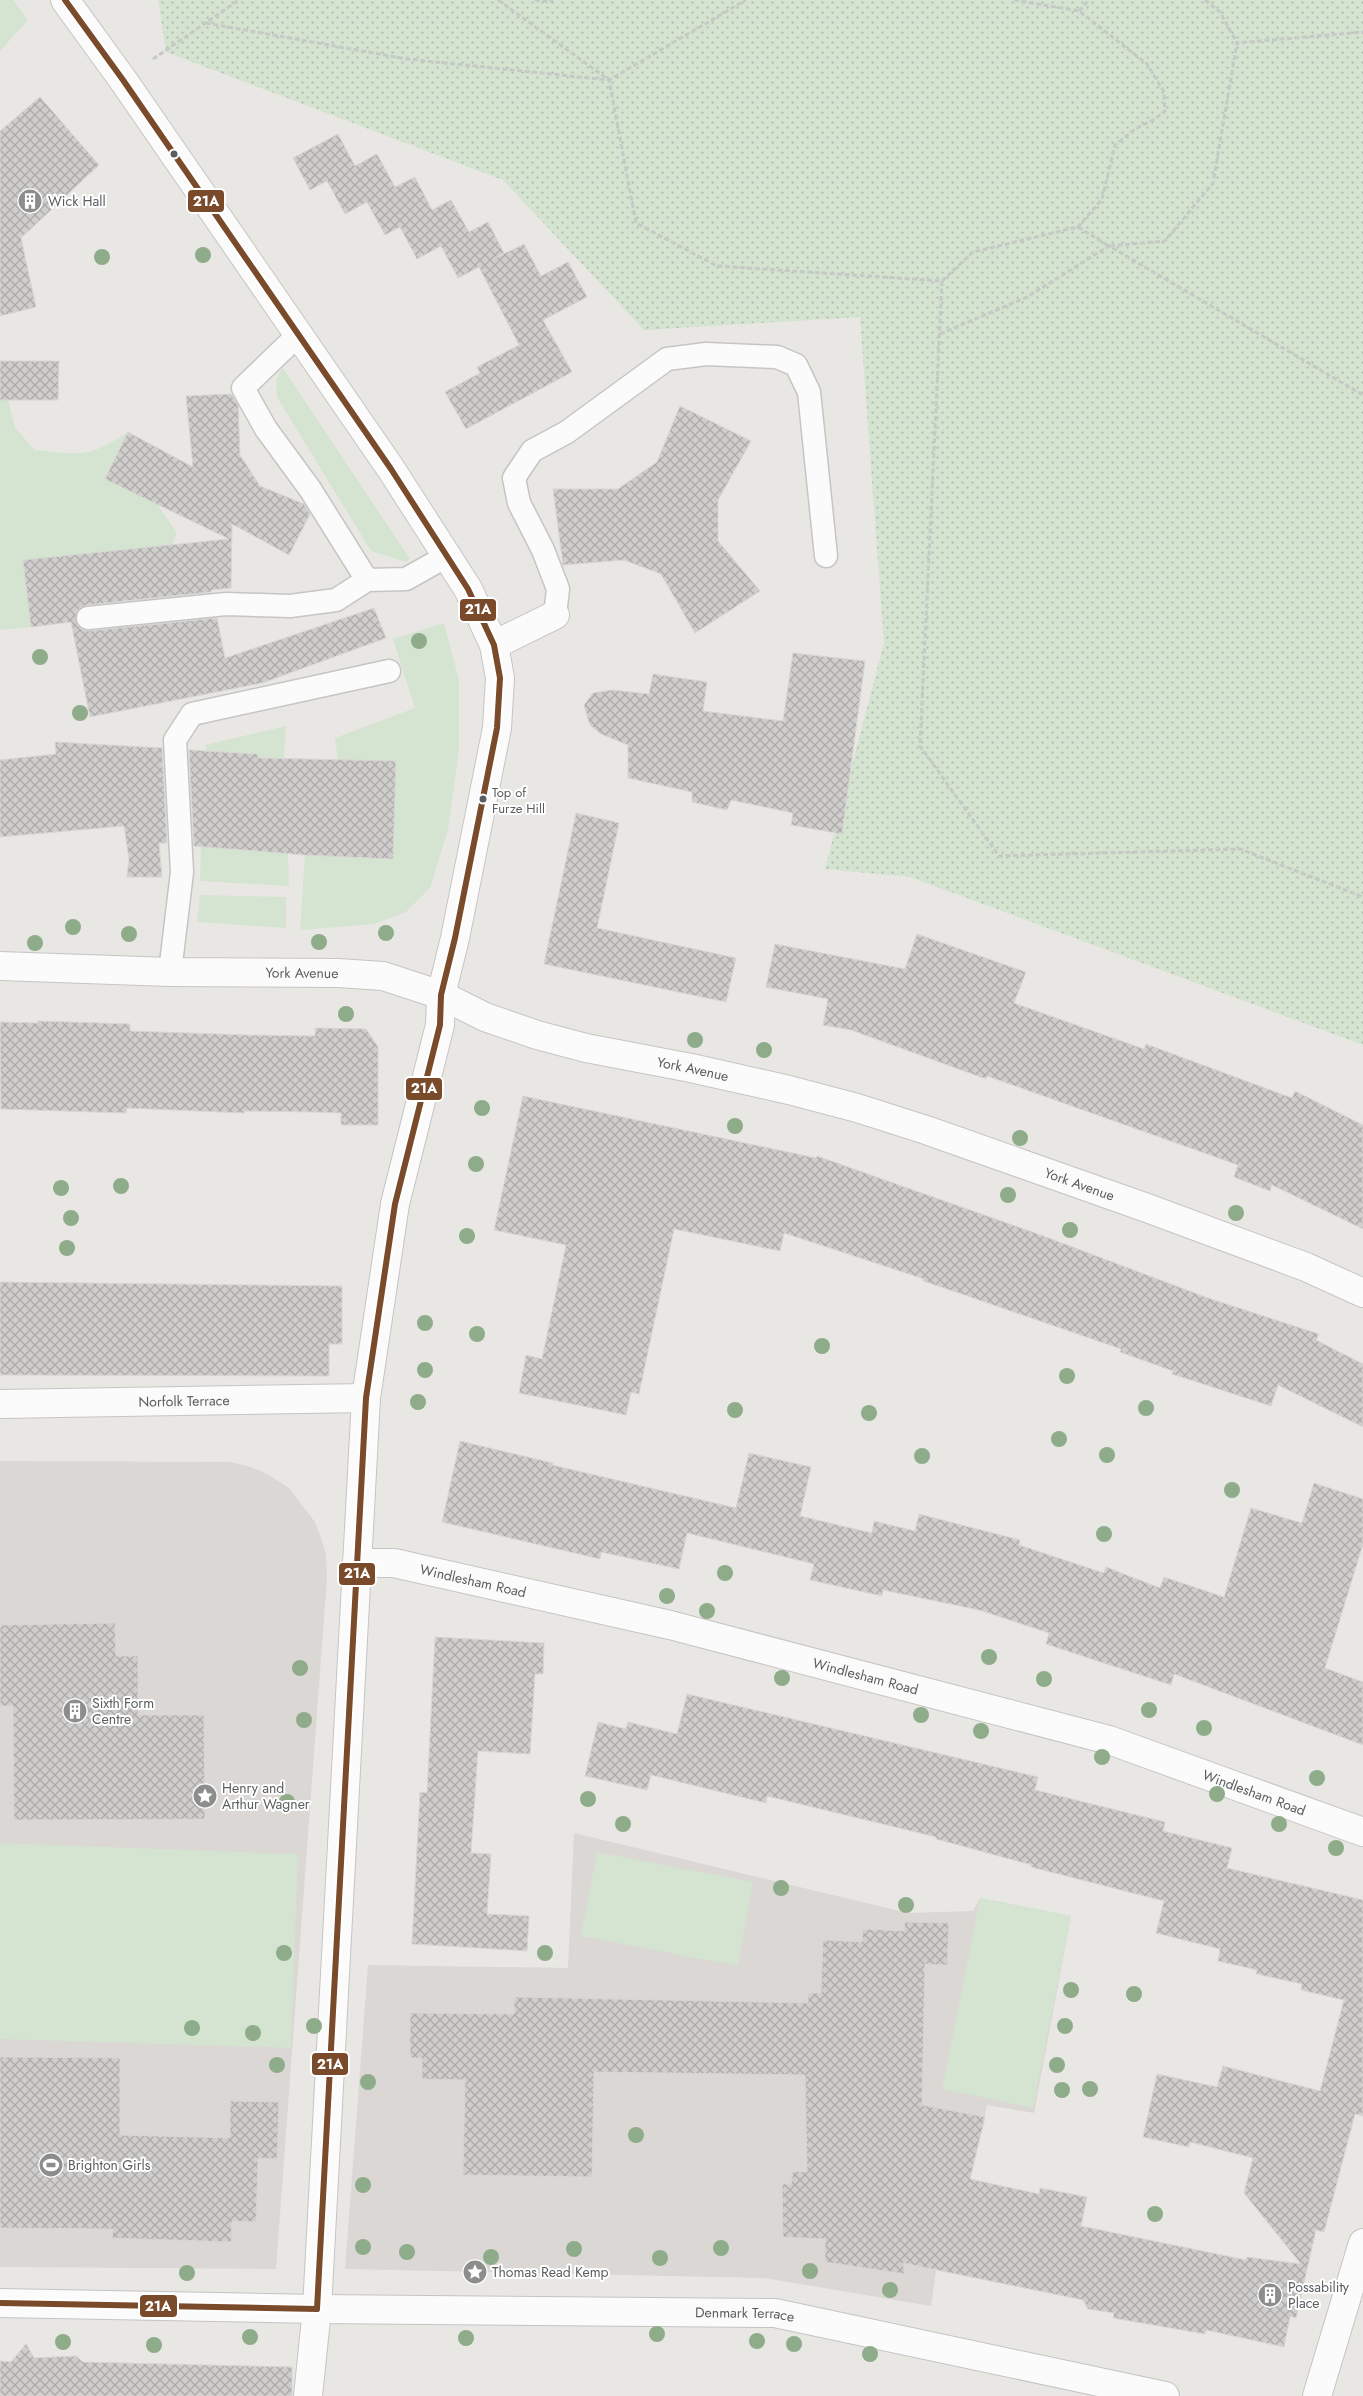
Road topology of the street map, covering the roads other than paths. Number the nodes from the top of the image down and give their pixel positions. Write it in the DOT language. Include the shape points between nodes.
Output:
graph roads {
  1 [pos="65,0"];
  2 [pos="298,335"];
  3 [pos="447,556"];
  4 [pos="826,556"];
  5 [pos="367,580"];
  6 [pos="555,615"];
  7 [pos="88,618"];
  8 [pos="494,645"];
  9 [pos="390,671"];
  10 [pos="0,966"];
  11 [pos="170,972"];
  12 [pos="441,996"];
  13 [pos="1363,1293"];
  14 [pos="366,1398"];
  15 [pos="0,1404"];
  16 [pos="357,1563"];
  17 [pos="1363,1832"];
  18 [pos="1363,2243"];
  19 [pos="0,2303"];
  20 [pos="317,2309"];
  21 [pos="308,2396"];
  22 [pos="1165,2396"];
  23 [pos="1318,2396"];
  1 -- 2 [label="street"];
  2 -- 3 [label="street"];
  2 -- 5 [label="lane" via="243,388 266,429 310,489"];
  3 -- 5 [label="lane" via="406,579"];
  3 -- 8 [label="street" via="468,589"];
  4 -- 6 [label="lane" via="809,392 796,365 777,357 706,354 667,359 566,432 532,451 514,478 519,503 544,550 558,588"];
  5 -- 7 [label="lane" via="336,600 326,602 290,606 226,604"];
  6 -- 8 [label="street"];
  8 -- 12 [label="street" via="500,678 497,728"];
  9 -- 11 [label="lane" via="192,714 176,740 182,872"];
  10 -- 11 [label="street, York Avenue"];
  11 -- 12 [label="street, York Avenue" via="383,976"];
  12 -- 13 [label="street, York Avenue" via="485,1017 537,1035 788,1090 926,1130 1166,1214 1306,1267"];
  12 -- 14 [label="street" via="440,1025 395,1204"];
  14 -- 15 [label="street, Norfolk Terrace"];
  14 -- 16 [label="street"];
  16 -- 17 [label="street, Windlesham Road" via="394,1563 670,1625 1109,1740"];
  16 -- 20 [label="street"];
  18 -- 23 [label="street"];
  19 -- 20 [label="street, Denmark Terrace"];
  20 -- 21 [label="street"];
  20 -- 22 [label="street, Denmark Terrace" via="775,2313"];
}
